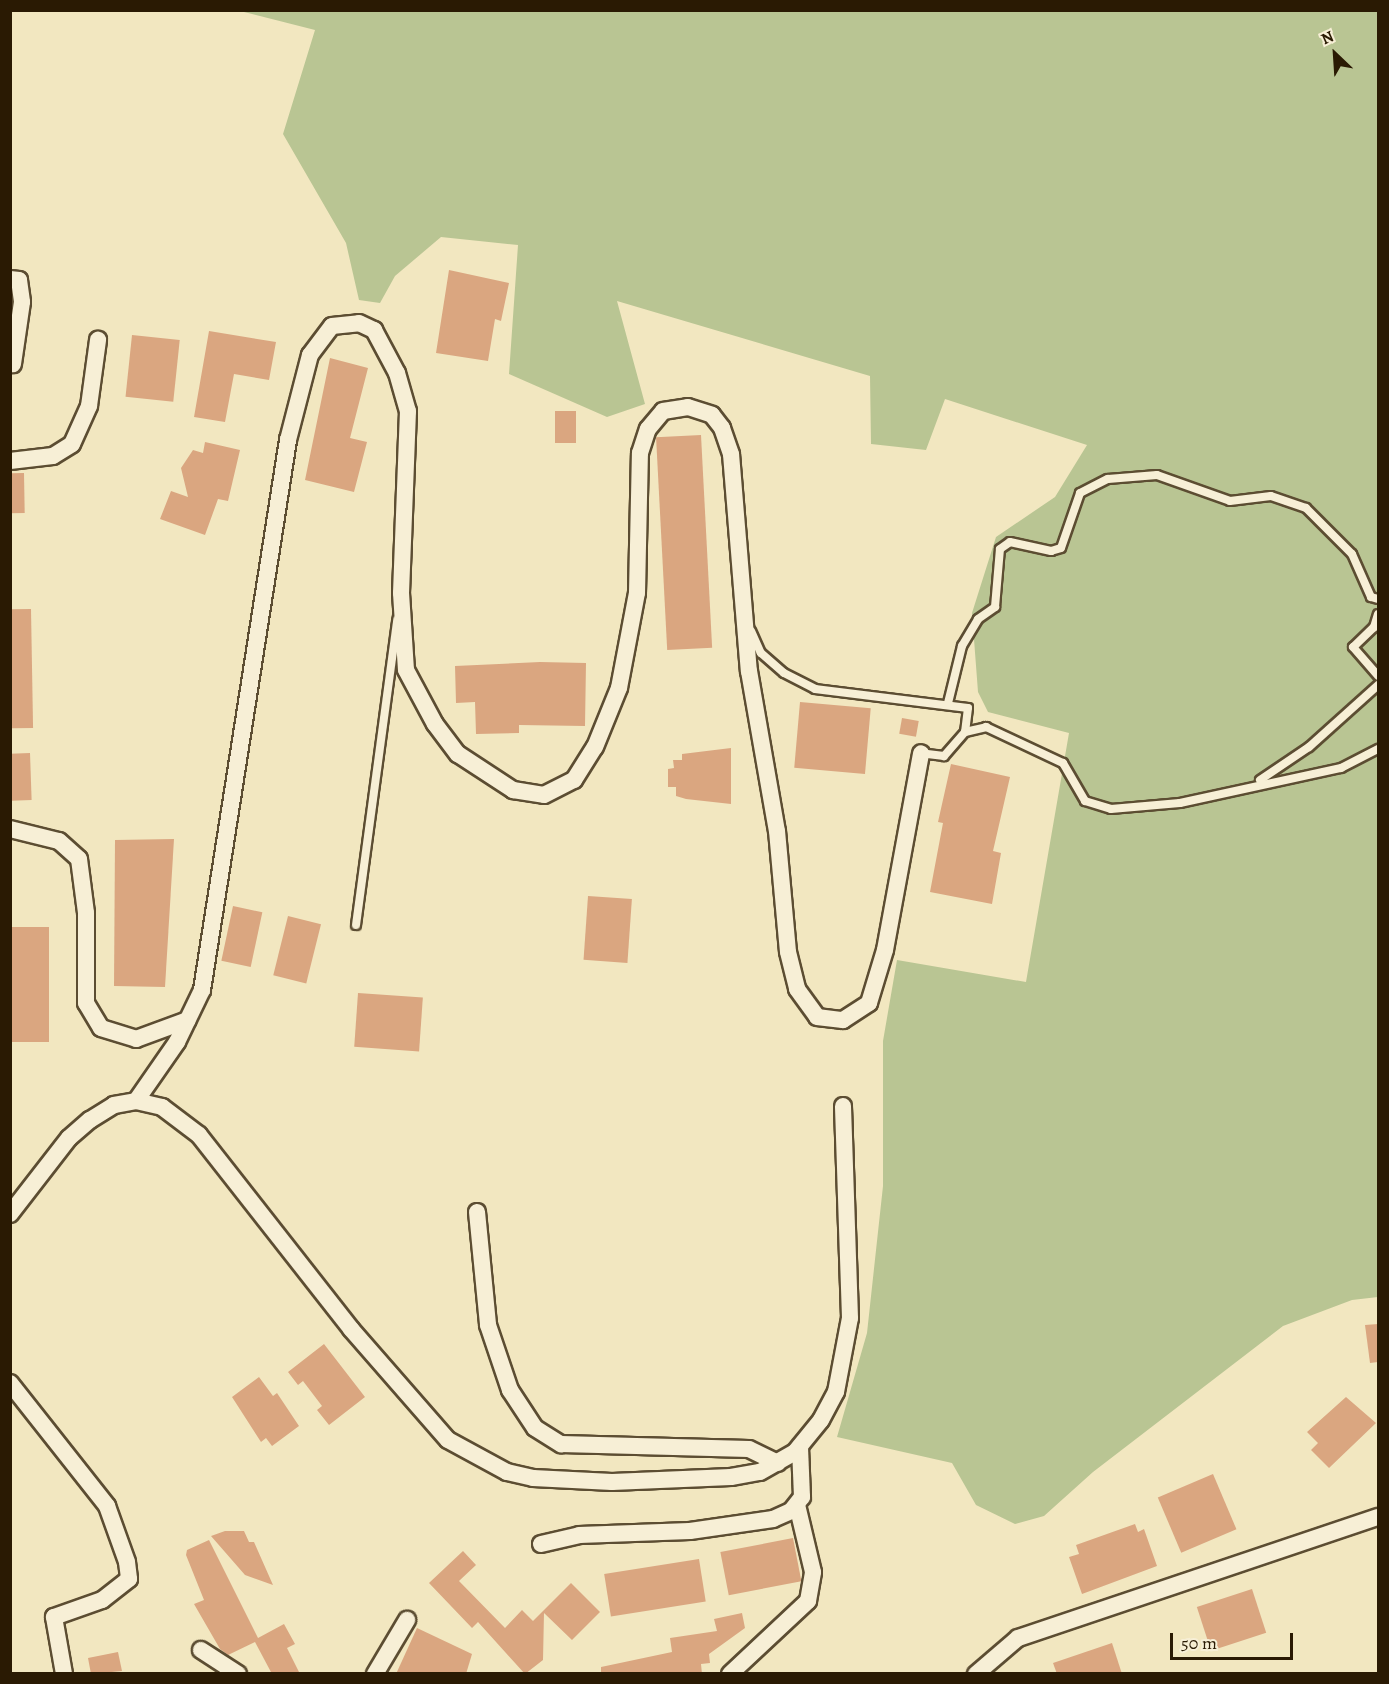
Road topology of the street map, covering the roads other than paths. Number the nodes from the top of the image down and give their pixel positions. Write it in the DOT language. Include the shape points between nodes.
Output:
graph roads {
  1 [pos="10,279"];
  2 [pos="98,340"];
  3 [pos="13,364"];
  4 [pos="10,461"];
  5 [pos="401,593"];
  6 [pos="1378,599"];
  7 [pos="1378,614"];
  8 [pos="745,620"];
  9 [pos="1378,676"];
  10 [pos="1378,685"];
  11 [pos="948,703"];
  12 [pos="965,732"];
  13 [pos="1378,749"];
  14 [pos="921,753"];
  15 [pos="1256,784"];
  16 [pos="10,829"];
  17 [pos="356,925"];
  18 [pos="188,1020"];
  19 [pos="136,1101"];
  20 [pos="843,1106"];
  21 [pos="477,1212"];
  22 [pos="10,1214"];
  23 [pos="10,1383"];
  24 [pos="800,1447"];
  25 [pos="778,1463"];
  26 [pos="797,1505"];
  27 [pos="1378,1517"];
  28 [pos="541,1544"];
  29 [pos="407,1620"];
  30 [pos="201,1650"];
  31 [pos="63,1674"];
  32 [pos="238,1674"];
  33 [pos="375,1674"];
  34 [pos="730,1674"];
  35 [pos="976,1674"];
  1 -- 3 [label="street" via="19,280 22,302"];
  2 -- 4 [label="street" via="89,406 72,444 53,456"];
  5 -- 8 [label="street" via="406,670 435,724 458,754 513,790 534,795 564,788 582,771 595,747 625,663 637,593 641,444 654,418 688,406 712,415 731,454"];
  5 -- 17 [label="lane"];
  5 -- 18 [label="street" via="408,411 377,334 359,322 344,323 327,330 310,355 288,440 202,990"];
  6 -- 11 [label="lane" via="1371,597 1352,554 1306,508 1271,496 1230,501 1157,475 1108,479 1080,493 1061,548 1051,551 1010,542 1000,549 995,607 978,619 962,646"];
  7 -- 9 [label="lane" via="1374,627 1353,647"];
  8 -- 11 [label="lane" via="761,653 784,673 815,689"];
  8 -- 14 [label="street" via="752,701 777,831 792,975 817,1017 843,1020 869,1003 885,950"];
  10 -- 15 [label="lane" via="1309,747"];
  11 -- 12 [label="lane" via="968,708"];
  12 -- 14 [label="lane" via="944,756"];
  12 -- 15 [label="lane" via="986,727 1063,763 1085,801 1111,809 1180,803"];
  13 -- 15 [label="lane" via="1341,768"];
  16 -- 18 [label="street" via="59,841 79,859 86,913 86,1003 101,1028 135,1040"];
  18 -- 19 [label="street"];
  19 -- 22 [label="street" via="114,1105 69,1138"];
  19 -- 25 [label="street" via="180,1117 199,1136 423,1416 476,1457 507,1472 533,1478 612,1482 695,1481 760,1472"];
  20 -- 24 [label="street" via="849,1339 836,1392"];
  21 -- 25 [label="street" via="488,1325 510,1390 535,1428 561,1444 748,1449"];
  23 -- 31 [label="street" via="106,1506 127,1562 129,1579 102,1600 54,1617"];
  24 -- 25 [label="street"];
  24 -- 26 [label="street" via="802,1489"];
  26 -- 28 [label="street" via="757,1523 642,1534 579,1534"];
  26 -- 34 [label="street" via="813,1572 808,1601"];
  27 -- 35 [label="street" via="1018,1638"];
  29 -- 33 [label="street"];
  30 -- 32 [label="street"];
}
